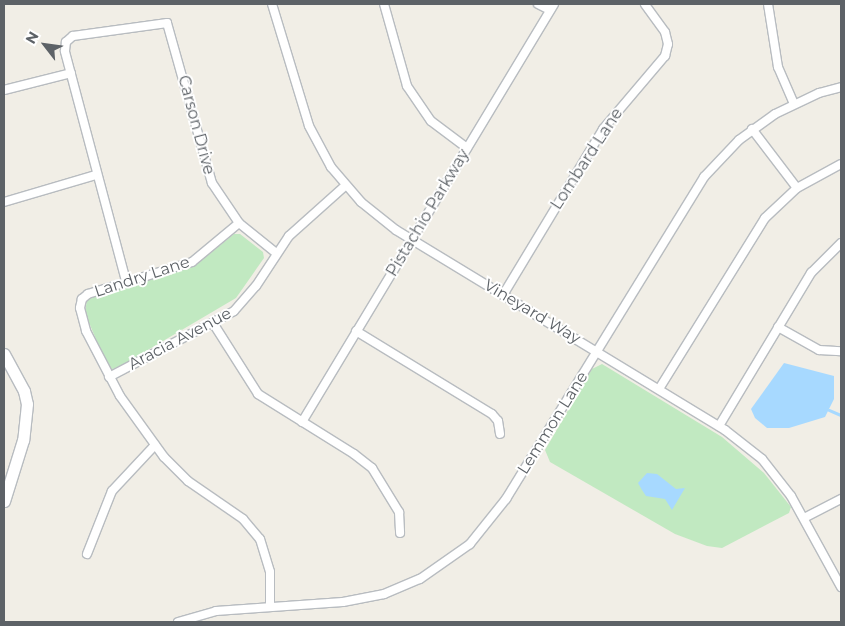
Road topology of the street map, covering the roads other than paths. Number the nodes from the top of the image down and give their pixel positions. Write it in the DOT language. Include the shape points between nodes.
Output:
graph roads {
  1 [pos="272,4"];
  2 [pos="384,4"];
  3 [pos="538,4"];
  4 [pos="645,4"];
  5 [pos="768,4"];
  6 [pos="552,7"];
  7 [pos="70,73"];
  8 [pos="841,87"];
  9 [pos="4,90"];
  10 [pos="794,104"];
  11 [pos="752,129"];
  12 [pos="467,148"];
  13 [pos="841,164"];
  14 [pos="96,174"];
  15 [pos="345,186"];
  16 [pos="797,188"];
  17 [pos="4,202"];
  18 [pos="239,223"];
  19 [pos="412,240"];
  20 [pos="841,242"];
  21 [pos="276,253"];
  22 [pos="126,281"];
  23 [pos="503,295"];
  24 [pos="213,323"];
  25 [pos="778,327"];
  26 [pos="356,331"];
  27 [pos="841,351"];
  28 [pos="598,352"];
  29 [pos="4,354"];
  30 [pos="109,377"];
  31 [pos="659,389"];
  32 [pos="302,422"];
  33 [pos="719,426"];
  34 [pos="500,434"];
  35 [pos="155,445"];
  36 [pos="841,499"];
  37 [pos="4,501"];
  38 [pos="804,518"];
  39 [pos="400,533"];
  40 [pos="87,554"];
  41 [pos="841,586"];
  42 [pos="270,606"];
  43 [pos="178,622"];
  1 -- 15 [label="street, Vineyard Way" via="309,126"];
  2 -- 12 [label="street" via="407,86 431,121"];
  3 -- 6 [label="street"];
  4 -- 23 [label="street, Lombard Lane" via="664,32 668,44 666,56 603,129"];
  5 -- 10 [label="street" via="778,67"];
  6 -- 12 [label="street, Pistachio Parkway"];
  7 -- 9 [label="street"];
  7 -- 14 [label="street"];
  7 -- 18 [label="street, Carson Drive" via="64,51 69,39 161,22 169,26 208,171 219,195"];
  8 -- 10 [label="street, Lemmon Lane"];
  10 -- 11 [label="street, Lemmon Lane"];
  11 -- 16 [label="street"];
  11 -- 28 [label="street, Lemmon Lane" via="704,177"];
  12 -- 19 [label="street, Pistachio Parkway"];
  13 -- 16 [label="street"];
  14 -- 17 [label="street"];
  14 -- 22 [label="street"];
  15 -- 19 [label="street, Vineyard Way" via="378,217"];
  15 -- 21 [label="street, Aracia Avenue" via="297,228"];
  16 -- 31 [label="street" via="770,213 749,240"];
  18 -- 21 [label="street, Carson Drive"];
  18 -- 22 [label="street, Landry Lane" via="192,262"];
  19 -- 23 [label="street, Vineyard Way"];
  19 -- 26 [label="street, Pistachio Parkway"];
  20 -- 25 [label="street" via="811,273"];
  21 -- 24 [label="street, Aracia Avenue" via="241,304"];
  22 -- 30 [label="street, Landry Lane" via="88,294 80,303 86,331"];
  23 -- 28 [label="street, Vineyard Way"];
  24 -- 30 [label="street, Aracia Avenue"];
  24 -- 32 [label="street" via="249,384 269,402"];
  25 -- 27 [label="street" via="819,350"];
  25 -- 33 [label="street"];
  26 -- 32 [label="street, Pistachio Parkway"];
  26 -- 34 [label="street" via="492,414 498,422"];
  28 -- 31 [label="street, Vineyard Way"];
  28 -- 42 [label="street, Lemmon Lane" via="506,499 480,534 447,562 420,579 384,594 343,602"];
  29 -- 37 [label="main road" via="24,391 27,404 23,440"];
  30 -- 35 [label="street, Landry Lane"];
  31 -- 33 [label="street, Vineyard Way"];
  32 -- 39 [label="street" via="372,468 400,512"];
  33 -- 38 [label="street, Vineyard Way" via="762,458"];
  35 -- 40 [label="street" via="112,491"];
  35 -- 42 [label="street, Landry Lane" via="188,481 252,527 268,562"];
  36 -- 38 [label="street"];
  38 -- 41 [label="street, Vineyard Way"];
  42 -- 43 [label="street, Lemmon Lane" via="216,611"];
}
